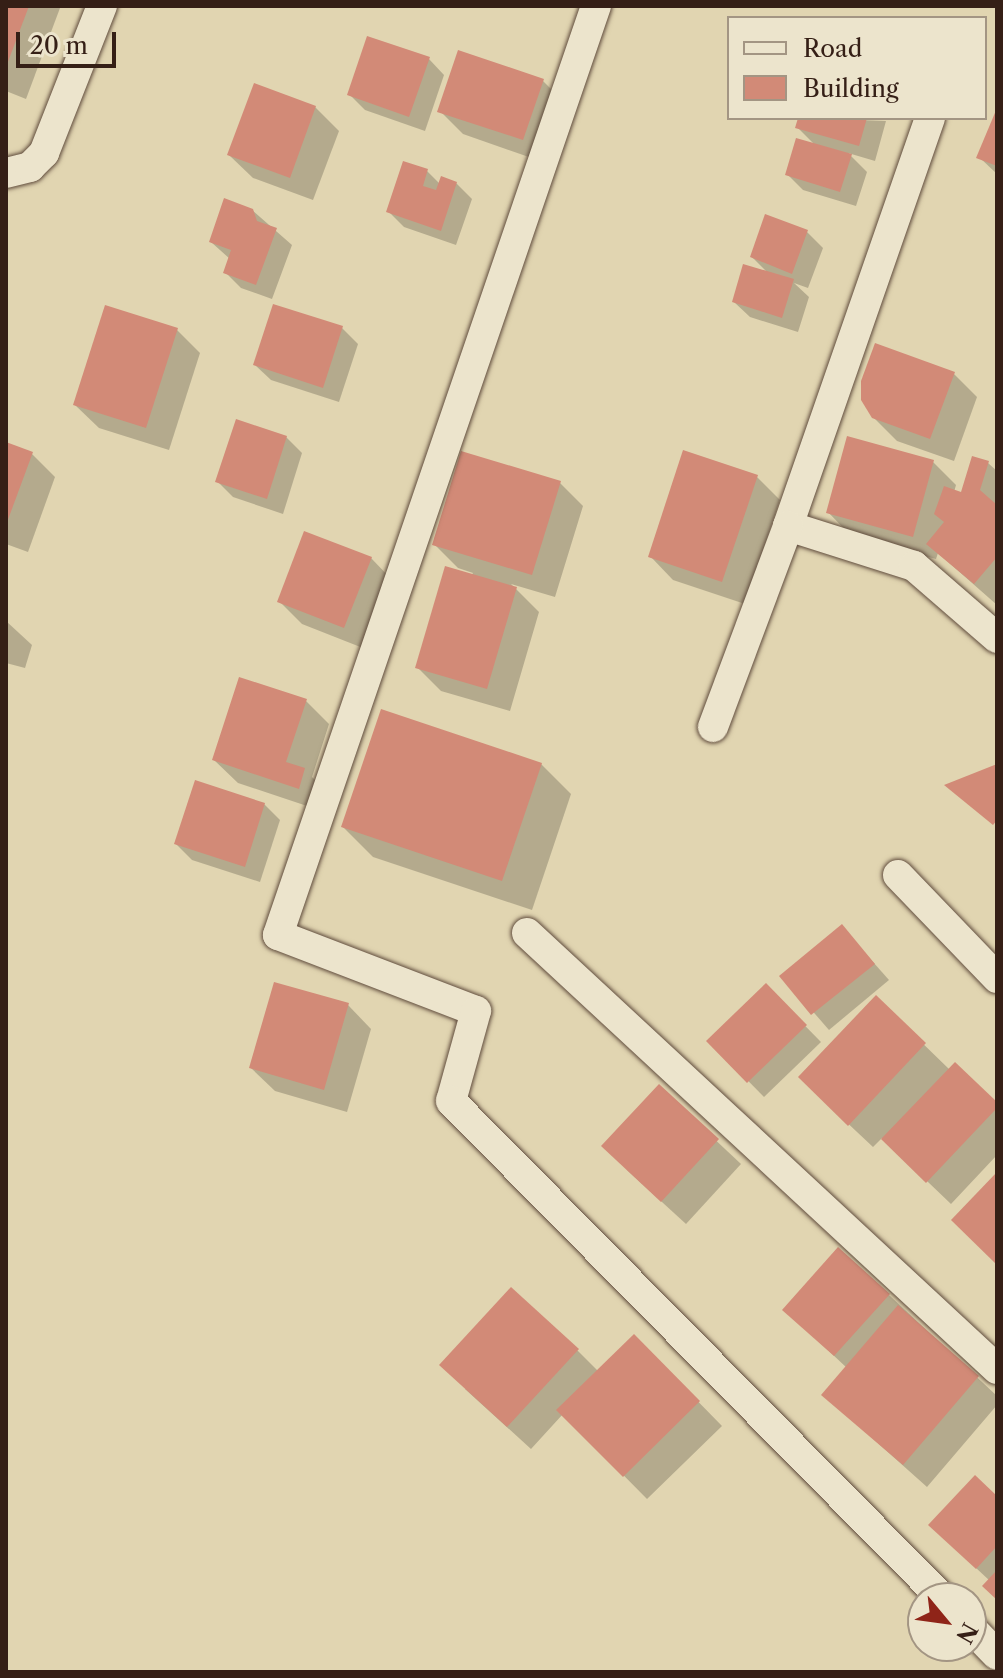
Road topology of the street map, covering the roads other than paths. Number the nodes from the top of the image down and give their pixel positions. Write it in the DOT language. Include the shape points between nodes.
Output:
graph roads {
  1 [pos="102,6"];
  2 [pos="596,6"];
  3 [pos="929,120"];
  4 [pos="6,173"];
  5 [pos="788,526"];
  6 [pos="997,638"];
  7 [pos="713,727"];
  8 [pos="898,875"];
  9 [pos="527,933"];
  10 [pos="997,978"];
  11 [pos="997,1369"];
  12 [pos="926,1582"];
  1 -- 4 [label="street" via="44,153 30,167"];
  2 -- 12 [label="street" via="278,935 476,1011 451,1101"];
  3 -- 5 [label="street"];
  5 -- 6 [label="street" via="914,566"];
  5 -- 7 [label="street"];
  8 -- 10 [label="street"];
  9 -- 11 [label="street"];
}
